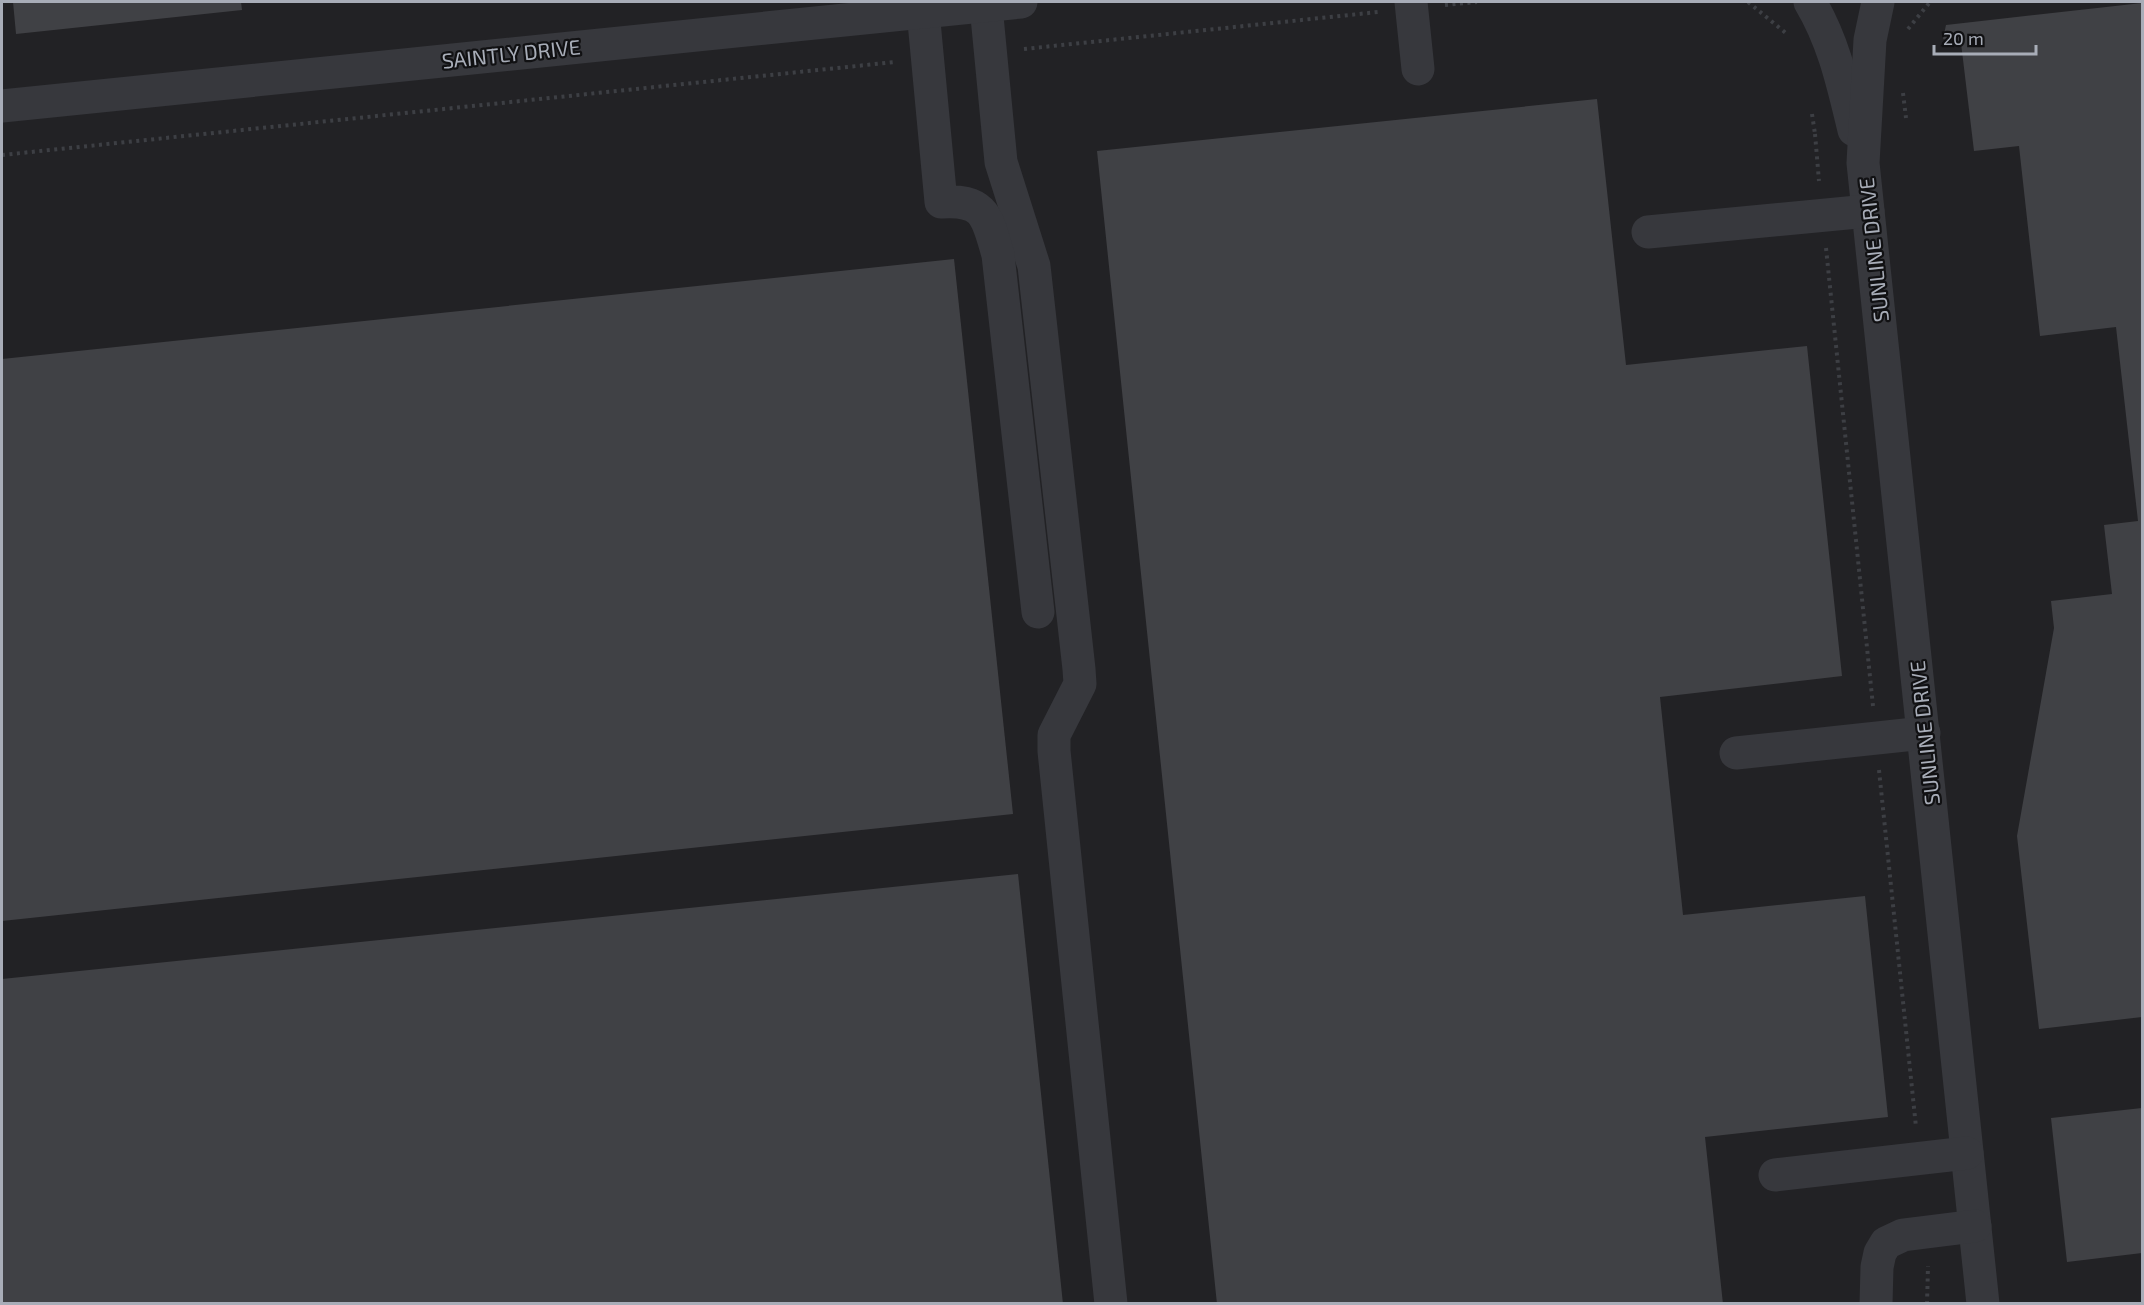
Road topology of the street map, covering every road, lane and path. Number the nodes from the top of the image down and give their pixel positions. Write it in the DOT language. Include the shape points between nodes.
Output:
graph roads {
  1 [pos="1021,2"];
  2 [pos="1477,2"];
  3 [pos="1810,2"];
  4 [pos="1878,2"];
  5 [pos="1930,2"];
  6 [pos="1411,5"];
  7 [pos="986,6"];
  8 [pos="923,11"];
  9 [pos="1904,34"];
  10 [pos="990,53"];
  11 [pos="927,59"];
  12 [pos="1418,69"];
  13 [pos="1902,86"];
  14 [pos="2,106"];
  15 [pos="1906,118"];
  16 [pos="2,155"];
  17 [pos="1863,163"];
  18 [pos="1868,211"];
  19 [pos="1648,232"];
  20 [pos="1038,612"];
  21 [pos="1924,733"];
  22 [pos="1737,753"];
  23 [pos="1967,1153"];
  24 [pos="1775,1175"];
  25 [pos="1976,1226"];
  26 [pos="1111,1304"];
  27 [pos="1876,1304"];
  28 [pos="1983,1304"];
  1 -- 7 [label="street, SAINTLY DRIVE"];
  2 -- 6 [label="path"];
  3 -- 17 [label="street, SUNLINE DRIVE" via="1826,28 1835,55"];
  4 -- 17 [label="street, SUNLINE DRIVE" via="1870,40"];
  5 -- 9 [label="path"];
  6 -- 10 [label="path"];
  6 -- 12 [label="street"];
  7 -- 8 [label="street, SAINTLY DRIVE"];
  7 -- 10 [label="street"];
  8 -- 11 [label="street"];
  8 -- 14 [label="street, SAINTLY DRIVE"];
  10 -- 26 [label="street" via="1001,162 1034,266 1079,669 1080,684 1054,735 1054,752"];
  11 -- 16 [label="path"];
  11 -- 20 [label="street" via="941,202 962,201 976,206 989,226 998,255"];
  13 -- 15 [label="path"];
  17 -- 18 [label="street, SUNLINE DRIVE"];
  18 -- 19 [label="street"];
  18 -- 21 [label="street, SUNLINE DRIVE"];
  21 -- 22 [label="street"];
  21 -- 23 [label="street, SUNLINE DRIVE"];
  23 -- 24 [label="street"];
  23 -- 25 [label="street, SUNLINE DRIVE"];
  25 -- 27 [label="street" via="1903,1235 1886,1244 1876,1267"];
  25 -- 28 [label="street, SUNLINE DRIVE"];
}
